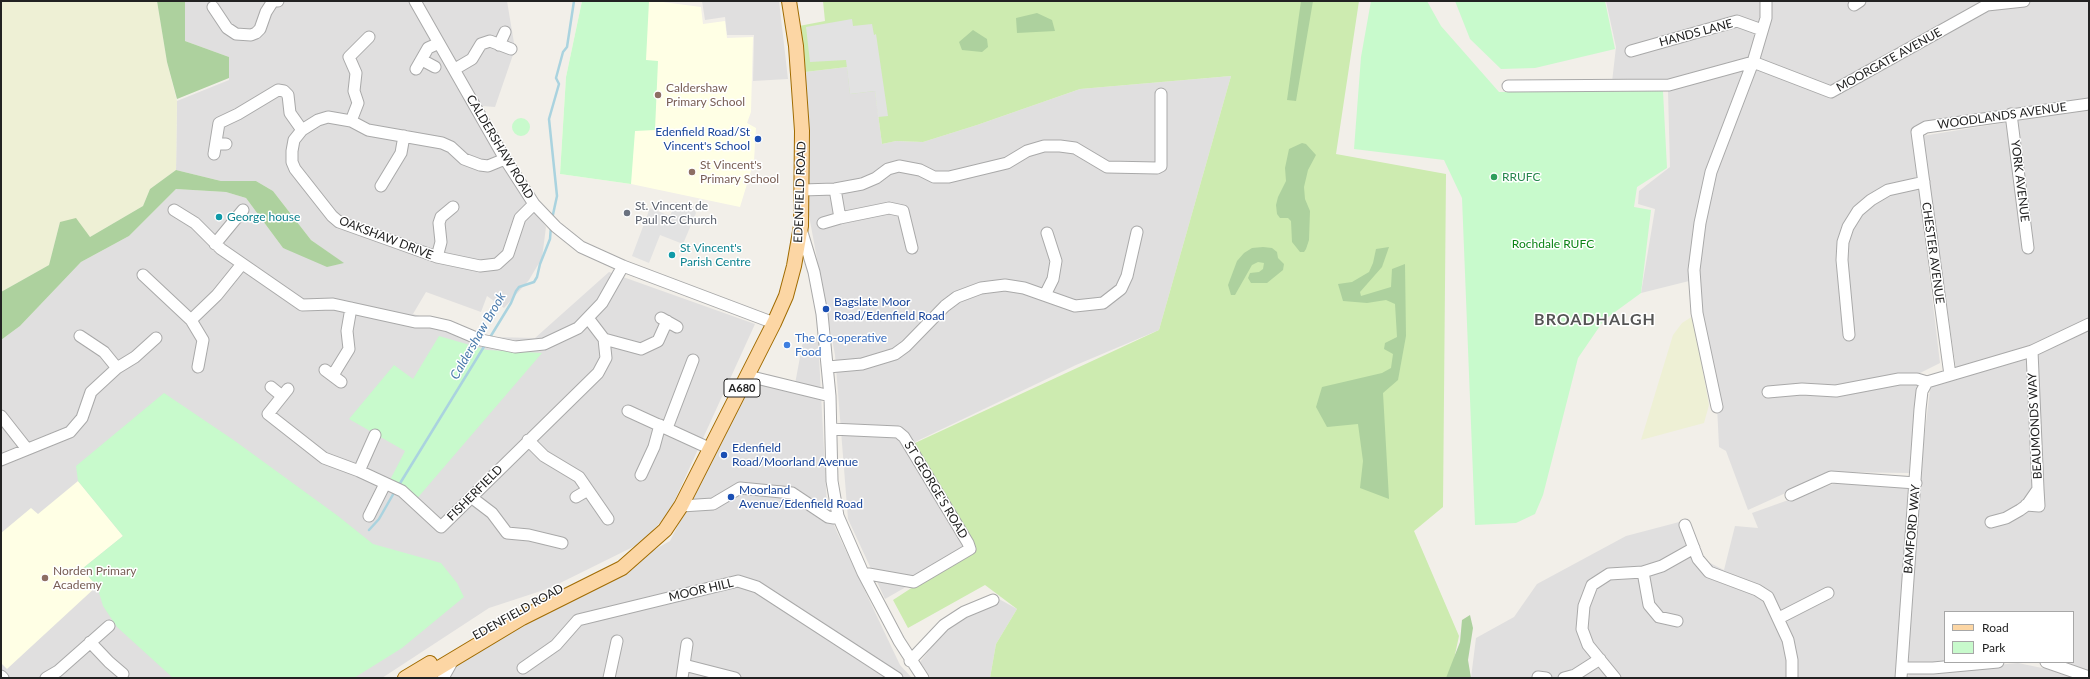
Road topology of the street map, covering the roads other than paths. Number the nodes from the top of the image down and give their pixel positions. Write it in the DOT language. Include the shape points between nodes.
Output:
graph roads {
  1 [pos="273,1"];
  2 [pos="278,1"];
  3 [pos="415,1"];
  4 [pos="789,1"];
  5 [pos="1766,1"];
  6 [pos="2024,1"];
  7 [pos="2011,2"];
  8 [pos="213,8"];
  9 [pos="1762,30"];
  10 [pos="505,32"];
  11 [pos="369,36"];
  12 [pos="440,44"];
  13 [pos="499,45"];
  14 [pos="511,49"];
  15 [pos="1631,51"];
  16 [pos="1753,62"];
  17 [pos="435,67"];
  18 [pos="455,69"];
  19 [pos="1508,86"];
  20 [pos="1161,94"];
  21 [pos="2089,104"];
  22 [pos="2011,114"];
  23 [pos="352,121"];
  24 [pos="302,130"];
  25 [pos="1917,132"];
  26 [pos="404,136"];
  27 [pos="219,148"];
  28 [pos="505,159"];
  29 [pos="1924,182"];
  30 [pos="381,186"];
  31 [pos="834,189"];
  32 [pos="802,190"];
  33 [pos="534,204"];
  34 [pos="452,207"];
  35 [pos="174,210"];
  36 [pos="243,210"];
  37 [pos="840,218"];
  38 [pos="823,223"];
  39 [pos="800,226"];
  40 [pos="1137,232"];
  41 [pos="1047,233"];
  42 [pos="216,244"];
  43 [pos="912,248"];
  44 [pos="2028,248"];
  45 [pos="437,257"];
  46 [pos="242,264"];
  47 [pos="623,266"];
  48 [pos="794,266"];
  49 [pos="813,270"];
  50 [pos="143,275"];
  51 [pos="1045,295"];
  52 [pos="351,308"];
  53 [pos="588,318"];
  54 [pos="191,320"];
  55 [pos="774,324"];
  56 [pos="2089,324"];
  57 [pos="677,327"];
  58 [pos="1849,335"];
  59 [pos="80,336"];
  60 [pos="156,338"];
  61 [pos="604,338"];
  62 [pos="2032,351"];
  63 [pos="693,360"];
  64 [pos="198,367"];
  65 [pos="828,367"];
  66 [pos="117,368"];
  67 [pos="1950,375"];
  68 [pos="333,376"];
  69 [pos="748,376"];
  70 [pos="1927,382"];
  71 [pos="271,387"];
  72 [pos="1768,392"];
  73 [pos="830,396"];
  74 [pos="1717,407"];
  75 [pos="628,411"];
  76 [pos="1,416"];
  77 [pos="664,427"];
  78 [pos="831,429"];
  79 [pos="375,435"];
  80 [pos="528,440"];
  81 [pos="27,449"];
  82 [pos="711,449"];
  83 [pos="1,460"];
  84 [pos="359,471"];
  85 [pos="640,475"];
  86 [pos="1916,483"];
  87 [pos="388,485"];
  88 [pos="2038,489"];
  89 [pos="588,490"];
  90 [pos="1790,495"];
  91 [pos="471,497"];
  92 [pos="576,497"];
  93 [pos="681,506"];
  94 [pos="2026,506"];
  95 [pos="370,509"];
  96 [pos="838,516"];
  97 [pos="608,519"];
  98 [pos="1991,522"];
  99 [pos="1685,525"];
  100 [pos="562,543"];
  101 [pos="1694,548"];
  102 [pos="1643,572"];
  103 [pos="863,573"];
  104 [pos="1828,593"];
  105 [pos="554,597"];
  106 [pos="993,600"];
  107 [pos="1779,618"];
  108 [pos="1677,621"];
  109 [pos="109,626"];
  110 [pos="617,641"];
  111 [pos="90,642"];
  112 [pos="687,644"];
  113 [pos="1600,659"];
  114 [pos="453,660"];
  115 [pos="910,661"];
  116 [pos="1987,663"];
  117 [pos="2049,663"];
  118 [pos="684,665"];
  119 [pos="523,668"];
  120 [pos="1902,673"];
  121 [pos="123,674"];
  122 [pos="422,676"];
  123 [pos="2089,677"];
  124 [pos="46,678"];
  125 [pos="404,678"];
  126 [pos="443,678"];
  127 [pos="609,678"];
  128 [pos="682,678"];
  129 [pos="735,678"];
  130 [pos="897,678"];
  131 [pos="922,678"];
  132 [pos="1564,678"];
  133 [pos="1615,678"];
  134 [pos="1792,678"];
  1 -- 2 [label="street"];
  1 -- 8 [label="street" via="260,29 250,36 236,34 227,28"];
  3 -- 12 [label="street, CALDERSHAW ROAD"];
  4 -- 32 [label="main road, EDENFIELD ROAD / A680" via="796,46 800,101"];
  5 -- 9 [label="street" via="1766,18"];
  6 -- 7 [label="street, MOORGATE AVENUE"];
  7 -- 16 [label="street, MOORGATE AVENUE" via="1987,5 1832,92"];
  9 -- 15 [label="street, HANDS LANE" via="1737,22"];
  9 -- 16 [label="street"];
  10 -- 13 [label="street"];
  11 -- 23 [label="street" via="345,57 356,73 354,91 358,103"];
  12 -- 17 [label="street" via="428,48 419,64"];
  12 -- 18 [label="street, CALDERSHAW ROAD"];
  13 -- 14 [label="street"];
  13 -- 18 [label="street" via="490,41 481,44 472,59"];
  16 -- 19 [label="street" via="1669,85"];
  16 -- 74 [label="street" via="1711,172 1700,223 1694,270 1697,313"];
  18 -- 28 [label="street, CALDERSHAW ROAD"];
  20 -- 31 [label="street" via="1161,166 1157,168 1108,168 1075,148 1044,146 1027,151 1007,163 949,177 934,177 920,170 899,166 888,169 862,184"];
  21 -- 22 [label="street, WOODLANDS AVENUE"];
  22 -- 25 [label="street, WOODLANDS AVENUE" via="1926,127"];
  22 -- 44 [label="street, YORK AVENUE"];
  23 -- 24 [label="street" via="328,117"];
  23 -- 26 [label="street" via="368,130"];
  24 -- 27 [label="street" via="290,114 285,88 218,123"];
  24 -- 45 [label="street, OAKSHAW DRIVE" via="294,140 292,162 332,216 340,222"];
  25 -- 29 [label="street, CHESTER AVENUE"];
  26 -- 28 [label="street" via="442,143 451,147 464,159 480,165 488,166"];
  26 -- 30 [label="street" via="400,153 384,172"];
  28 -- 33 [label="street, CALDERSHAW ROAD"];
  29 -- 58 [label="street" via="1888,190 1871,200 1858,212 1848,227 1843,242 1842,260"];
  29 -- 67 [label="street, CHESTER AVENUE"];
  31 -- 32 [label="street"];
  31 -- 37 [label="street"];
  32 -- 39 [label="main road, EDENFIELD ROAD / A680"];
  33 -- 45 [label="street, OAKSHAW DRIVE" via="520,218 508,254 497,264 480,266"];
  33 -- 47 [label="street, CALDERSHAW ROAD" via="556,227 581,247"];
  34 -- 45 [label="street" via="441,217 439,223 441,242"];
  35 -- 42 [label="street" via="195,223"];
  36 -- 42 [label="street"];
  37 -- 38 [label="street"];
  37 -- 43 [label="street" via="889,208 903,211"];
  39 -- 48 [label="main road, EDENFIELD ROAD / A680"];
  39 -- 49 [label="street"];
  40 -- 51 [label="street" via="1127,276 1121,289 1103,303 1084,306 1065,303"];
  41 -- 51 [label="street" via="1056,261 1053,279"];
  42 -- 46 [label="street"];
  46 -- 52 [label="street" via="302,305 333,304"];
  46 -- 54 [label="street" via="218,295"];
  47 -- 53 [label="street" via="602,303"];
  47 -- 55 [label="street, CALDERSHAW ROAD"];
  48 -- 49 [label="street"];
  48 -- 55 [label="main road, EDENFIELD ROAD / A680" via="786,296"];
  49 -- 65 [label="street" via="822,314"];
  50 -- 54 [label="street"];
  51 -- 65 [label="street" via="1005,285 968,292 945,306 895,354 862,364"];
  52 -- 53 [label="street" via="415,322 448,326 482,340 515,347 544,344 578,328"];
  52 -- 68 [label="street" via="347,331 350,349"];
  53 -- 61 [label="street"];
  54 -- 64 [label="street" via="204,340"];
  55 -- 69 [label="main road, EDENFIELD ROAD / A680"];
  56 -- 62 [label="street"];
  57 -- 61 [label="street" via="664,320 658,341 641,349"];
  59 -- 66 [label="street" via="104,352"];
  60 -- 66 [label="street" via="135,357"];
  61 -- 80 [label="street, FISHERFIELD" via="606,358 598,373"];
  62 -- 67 [label="street"];
  62 -- 88 [label="street, BEAUMONDS WAY"];
  63 -- 77 [label="street"];
  65 -- 73 [label="street"];
  66 -- 81 [label="street" via="91,392 82,418 70,432"];
  67 -- 70 [label="street"];
  69 -- 73 [label="street"];
  69 -- 82 [label="main road, EDENFIELD ROAD / A680"];
  70 -- 72 [label="street" via="1899,379 1836,391 1802,389"];
  70 -- 86 [label="street, BAMFORD WAY" via="1922,391"];
  71 -- 84 [label="street, FISHERFIELD" via="285,393 265,419 324,458"];
  73 -- 78 [label="street"];
  75 -- 77 [label="street"];
  76 -- 81 [label="street"];
  77 -- 82 [label="street"];
  77 -- 85 [label="street"];
  78 -- 96 [label="street" via="832,480"];
  78 -- 103 [label="street, ST GEORGE'S ROAD" via="898,432 904,437 970,549 914,582"];
  79 -- 84 [label="street"];
  80 -- 89 [label="street" via="544,456 579,477"];
  80 -- 91 [label="street, FISHERFIELD"];
  81 -- 83 [label="street"];
  82 -- 93 [label="main road, EDENFIELD ROAD / A680"];
  84 -- 87 [label="street, FISHERFIELD"];
  86 -- 90 [label="street" via="1831,477"];
  86 -- 120 [label="street, BAMFORD WAY"];
  87 -- 91 [label="street, FISHERFIELD" via="402,491 441,527"];
  87 -- 95 [label="street"];
  88 -- 94 [label="street, BEAUMONDS WAY"];
  88 -- 94 [label="street" via="2040,510"];
  89 -- 92 [label="street"];
  89 -- 97 [label="street"];
  91 -- 100 [label="street" via="492,513 507,533"];
  93 -- 96 [label="street" via="713,504 740,488 792,493 828,517"];
  93 -- 105 [label="main road, EDENFIELD ROAD / A680" via="665,530 636,556 616,560"];
  94 -- 98 [label="street, BEAUMONDS WAY" via="2006,518"];
  96 -- 103 [label="street"];
  99 -- 101 [label="street"];
  101 -- 102 [label="street" via="1662,566"];
  101 -- 107 [label="street" via="1698,559 1710,572 1757,590 1768,597"];
  102 -- 108 [label="street" via="1649,605 1659,617"];
  102 -- 113 [label="street" via="1609,574 1592,585 1584,606 1582,629 1588,645"];
  103 -- 115 [label="street"];
  104 -- 107 [label="street"];
  105 -- 114 [label="main road, EDENFIELD ROAD / A680"];
  105 -- 122 [label="main road, EDENFIELD ROAD / A680" via="516,611"];
  106 -- 115 [label="street" via="964,612 944,625"];
  107 -- 134 [label="street" via="1788,640"];
  109 -- 111 [label="street"];
  110 -- 127 [label="street"];
  111 -- 121 [label="street"];
  111 -- 124 [label="street" via="58,671"];
  112 -- 118 [label="street"];
  113 -- 132 [label="street" via="1575,675"];
  113 -- 133 [label="street"];
  114 -- 122 [label="main road, EDENFIELD ROAD / A680"];
  114 -- 126 [label="street"];
  115 -- 131 [label="street"];
  116 -- 120 [label="street"];
  117 -- 123 [label="street"];
  118 -- 128 [label="street"];
  118 -- 129 [label="street"];
  119 -- 130 [label="street, MOOR HILL" via="556,645 578,620 738,581 757,587"];
  122 -- 125 [label="main road, EDENFIELD ROAD / A680"];
}
